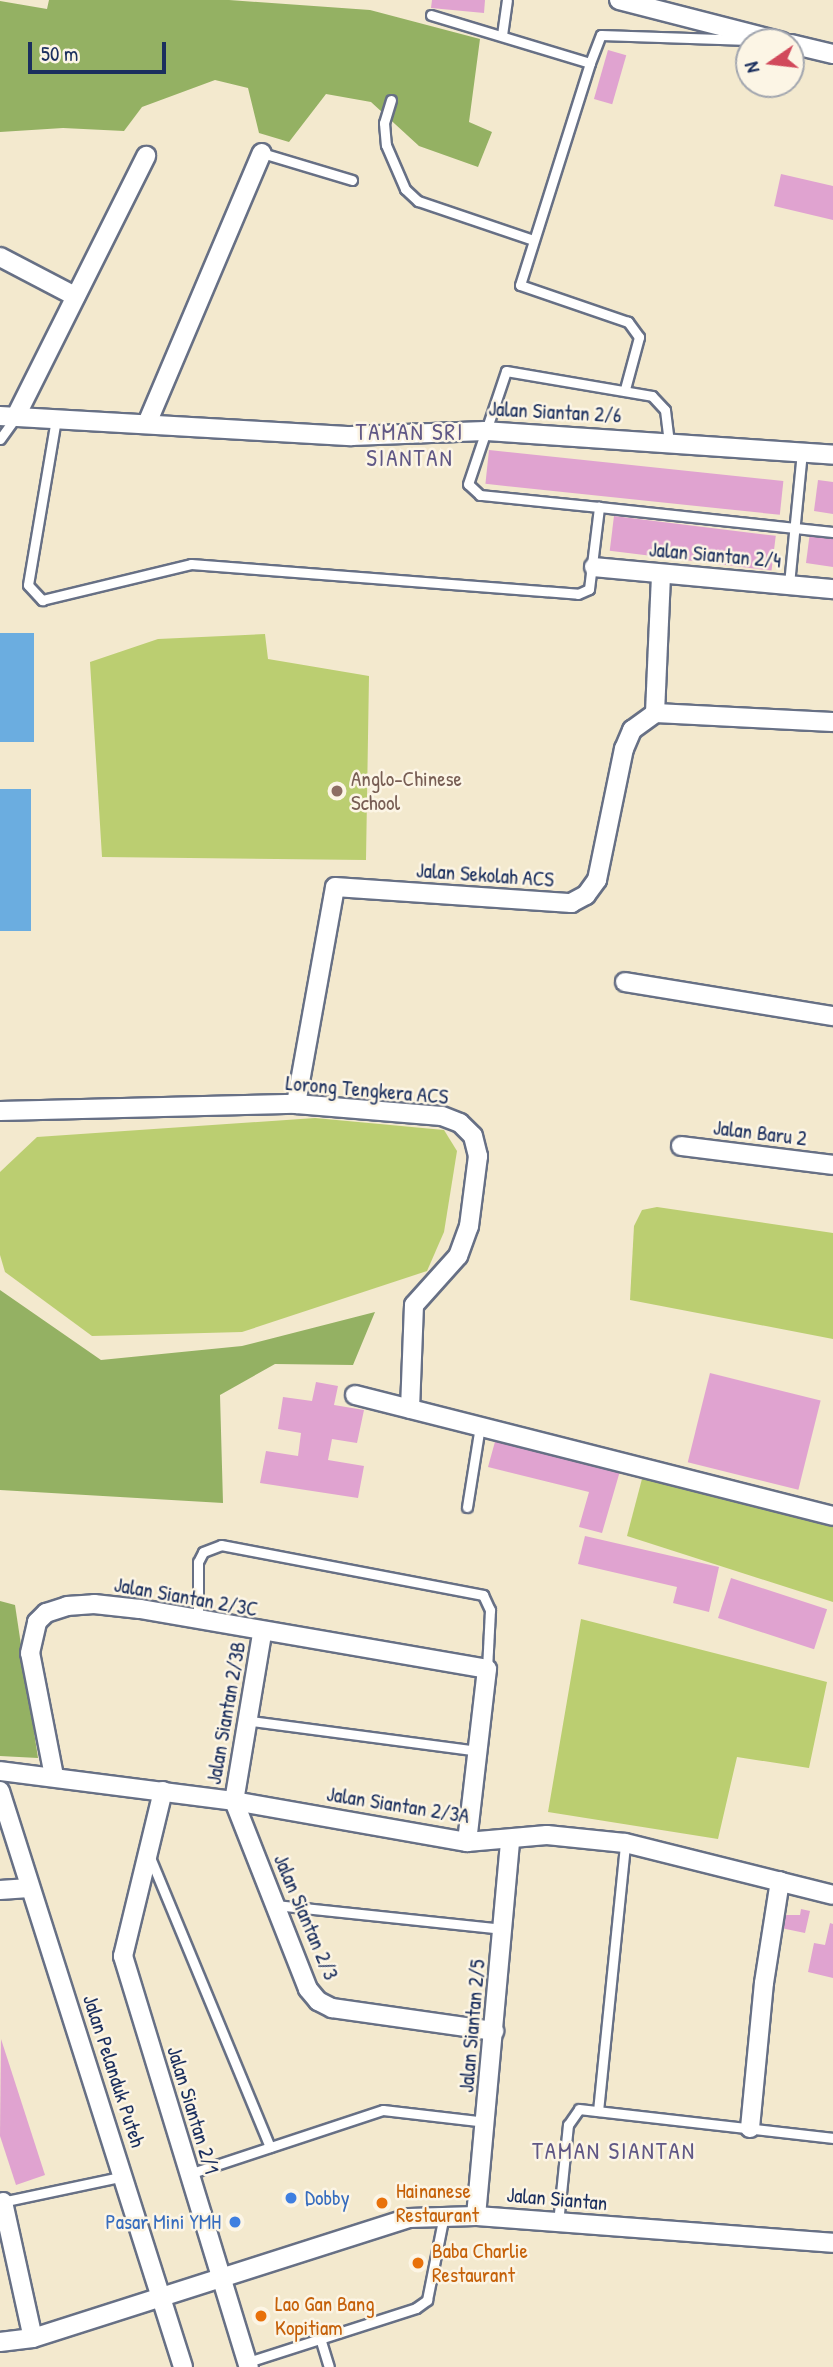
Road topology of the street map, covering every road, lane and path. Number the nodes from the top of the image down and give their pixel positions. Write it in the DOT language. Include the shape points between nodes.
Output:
graph roads {
  1 [pos="506,0"];
  2 [pos="620,0"];
  3 [pos="431,15"];
  4 [pos="735,30"];
  5 [pos="502,35"];
  6 [pos="735,40"];
  7 [pos="805,47"];
  8 [pos="833,54"];
  9 [pos="590,63"];
  10 [pos="391,100"];
  11 [pos="262,153"];
  12 [pos="146,156"];
  13 [pos="352,180"];
  14 [pos="533,240"];
  15 [pos="0,257"];
  16 [pos="75,296"];
  17 [pos="625,389"];
  18 [pos="8,416"];
  19 [pos="57,418"];
  20 [pos="148,421"];
  21 [pos="485,431"];
  22 [pos="0,439"];
  23 [pos="669,441"];
  24 [pos="802,452"];
  25 [pos="833,455"];
  26 [pos="599,507"];
  27 [pos="795,527"];
  28 [pos="833,532"];
  29 [pos="594,567"];
  30 [pos="661,574"];
  31 [pos="789,584"];
  32 [pos="833,589"];
  33 [pos="655,713"];
  34 [pos="833,722"];
  35 [pos="625,982"];
  36 [pos="833,1016"];
  37 [pos="296,1104"];
  38 [pos="0,1111"];
  39 [pos="681,1146"];
  40 [pos="833,1166"];
  41 [pos="355,1395"];
  42 [pos="410,1409"];
  43 [pos="480,1426"];
  44 [pos="467,1507"];
  45 [pos="833,1516"];
  46 [pos="198,1623"];
  47 [pos="262,1634"];
  48 [pos="487,1669"];
  49 [pos="251,1721"];
  50 [pos="479,1751"];
  51 [pos="0,1771"];
  52 [pos="54,1776"];
  53 [pos="0,1791"];
  54 [pos="163,1791"];
  55 [pos="234,1801"];
  56 [pos="510,1840"];
  57 [pos="467,1842"];
  58 [pos="625,1843"];
  59 [pos="149,1853"];
  60 [pos="780,1881"];
  61 [pos="29,1888"];
  62 [pos="0,1890"];
  63 [pos="833,1895"];
  64 [pos="274,1905"];
  65 [pos="504,1930"];
  66 [pos="494,2031"];
  67 [pos="598,2111"];
  68 [pos="486,2122"];
  69 [pos="750,2128"];
  70 [pos="833,2138"];
  71 [pos="270,2147"];
  72 [pos="189,2174"];
  73 [pos="124,2176"];
  74 [pos="1,2202"];
  75 [pos="444,2215"];
  76 [pos="476,2216"];
  77 [pos="558,2223"];
  78 [pos="833,2243"];
  79 [pos="220,2277"];
  80 [pos="163,2297"];
  81 [pos="33,2338"];
  82 [pos="320,2338"];
  83 [pos="0,2342"];
  84 [pos="248,2365"];
  85 [pos="183,2367"];
  86 [pos="328,2367"];
  1 -- 5 [label="lane"];
  2 -- 4 [label="street"];
  3 -- 5 [label="lane"];
  5 -- 9 [label="lane"];
  6 -- 9 [label="lane" via="601,35"];
  7 -- 8 [label="street"];
  9 -- 14 [label="lane"];
  10 -- 14 [label="lane" via="384,123 386,145 405,189 418,201"];
  11 -- 13 [label="lane"];
  11 -- 20 [label="street"];
  12 -- 16 [label="street"];
  14 -- 17 [label="lane" via="520,285 628,322 639,337"];
  15 -- 16 [label="street"];
  16 -- 18 [label="street"];
  17 -- 21 [label="lane" via="506,371"];
  17 -- 23 [label="lane" via="652,396 665,410"];
  18 -- 19 [label="street, Jalan Siantan 2/6"];
  18 -- 22 [label="lane"];
  19 -- 20 [label="street, Jalan Siantan 2/6"];
  19 -- 29 [label="lane" via="28,586 42,600 191,564 565,595 589,589"];
  20 -- 21 [label="street, Jalan Siantan 2/6" via="351,436"];
  21 -- 23 [label="street, Jalan Siantan 2/6"];
  21 -- 26 [label="lane" via="469,476 472,492"];
  23 -- 24 [label="street, Jalan Siantan 2/6"];
  24 -- 25 [label="street, Jalan Siantan 2/6"];
  24 -- 27 [label="lane"];
  26 -- 27 [label="lane"];
  26 -- 29 [label="lane"];
  27 -- 28 [label="lane"];
  27 -- 31 [label="lane"];
  29 -- 30 [label="street, Jalan Siantan 2/4"];
  30 -- 31 [label="street, Jalan Siantan 2/4"];
  30 -- 33 [label="street"];
  31 -- 32 [label="street, Jalan Siantan 2/4"];
  33 -- 34 [label="street"];
  33 -- 37 [label="street, Jalan Sekolah ACS" via="632,730 624,749 597,880 586,895 571,903 335,887"];
  35 -- 36 [label="street"];
  37 -- 38 [label="street, Lorong Tengkera ACS"];
  37 -- 42 [label="street, Lorong Tengkera ACS" via="442,1116 460,1123 472,1136 478,1156 469,1226 458,1256 414,1305"];
  39 -- 40 [label="street, Jalan Baru 2"];
  41 -- 42 [label="street"];
  42 -- 43 [label="street"];
  43 -- 44 [label="lane"];
  43 -- 45 [label="street"];
  46 -- 47 [label="street, Jalan Siantan 2/3C"];
  46 -- 48 [label="lane" via="198,1562 211,1546 221,1545 483,1595 490,1610"];
  46 -- 52 [label="street, Jalan Siantan 2/3C" via="94,1604 46,1613 37,1622 30,1653"];
  47 -- 48 [label="street, Jalan Siantan 2/3C"];
  47 -- 49 [label="street, Jalan Siantan 2/3B"];
  48 -- 50 [label="street"];
  49 -- 50 [label="lane"];
  49 -- 55 [label="street, Jalan Siantan 2/3B"];
  50 -- 57 [label="street"];
  51 -- 52 [label="street, Jalan Siantan 2/3A"];
  52 -- 54 [label="street, Jalan Siantan 2/3A"];
  53 -- 61 [label="street, Jalan Pelanduk Puteh"];
  54 -- 55 [label="street, Jalan Siantan 2/3A"];
  54 -- 59 [label="street"];
  55 -- 57 [label="street, Jalan Siantan 2/3A"];
  55 -- 64 [label="street, Jalan Siantan 2/3"];
  56 -- 57 [label="street, Jalan Siantan 2/3A"];
  56 -- 58 [label="street, Jalan Siantan 2/3A" via="547,1835"];
  56 -- 65 [label="street, Jalan Siantan 2/5"];
  58 -- 60 [label="street, Jalan Siantan 2/3A"];
  58 -- 67 [label="lane"];
  59 -- 71 [label="lane"];
  59 -- 72 [label="street, Jalan Siantan 2/1" via="122,1956"];
  60 -- 63 [label="street, Jalan Siantan 2/3A"];
  60 -- 69 [label="street" via="764,1983"];
  61 -- 62 [label="street"];
  61 -- 73 [label="street, Jalan Pelanduk Puteh"];
  64 -- 65 [label="lane"];
  64 -- 66 [label="street, Jalan Siantan 2/3" via="308,1989 318,2001 332,2008"];
  65 -- 66 [label="street, Jalan Siantan 2/5"];
  66 -- 68 [label="street, Jalan Siantan 2/5"];
  67 -- 69 [label="lane"];
  67 -- 77 [label="lane" via="579,2109 568,2125"];
  68 -- 71 [label="lane" via="383,2110"];
  68 -- 76 [label="street, Jalan Siantan 2/5"];
  69 -- 70 [label="lane"];
  71 -- 72 [label="lane"];
  72 -- 79 [label="street, Jalan Siantan 2/1"];
  73 -- 74 [label="lane"];
  73 -- 80 [label="street, Jalan Pelanduk Puteh"];
  74 -- 81 [label="street"];
  75 -- 76 [label="street, Jalan Siantan"];
  75 -- 79 [label="street, Jalan Siantan" via="409,2218"];
  75 -- 82 [label="lane" via="427,2300 416,2308"];
  76 -- 77 [label="street, Jalan Siantan"];
  77 -- 78 [label="street, Jalan Siantan"];
  79 -- 80 [label="street, Jalan Siantan"];
  79 -- 84 [label="street, Jalan Siantan 2/1"];
  80 -- 81 [label="street, Jalan Siantan"];
  80 -- 85 [label="street, Jalan Pelanduk Puteh"];
  81 -- 83 [label="street, Jalan Siantan"];
  82 -- 84 [label="lane"];
  82 -- 86 [label="lane"];
}
